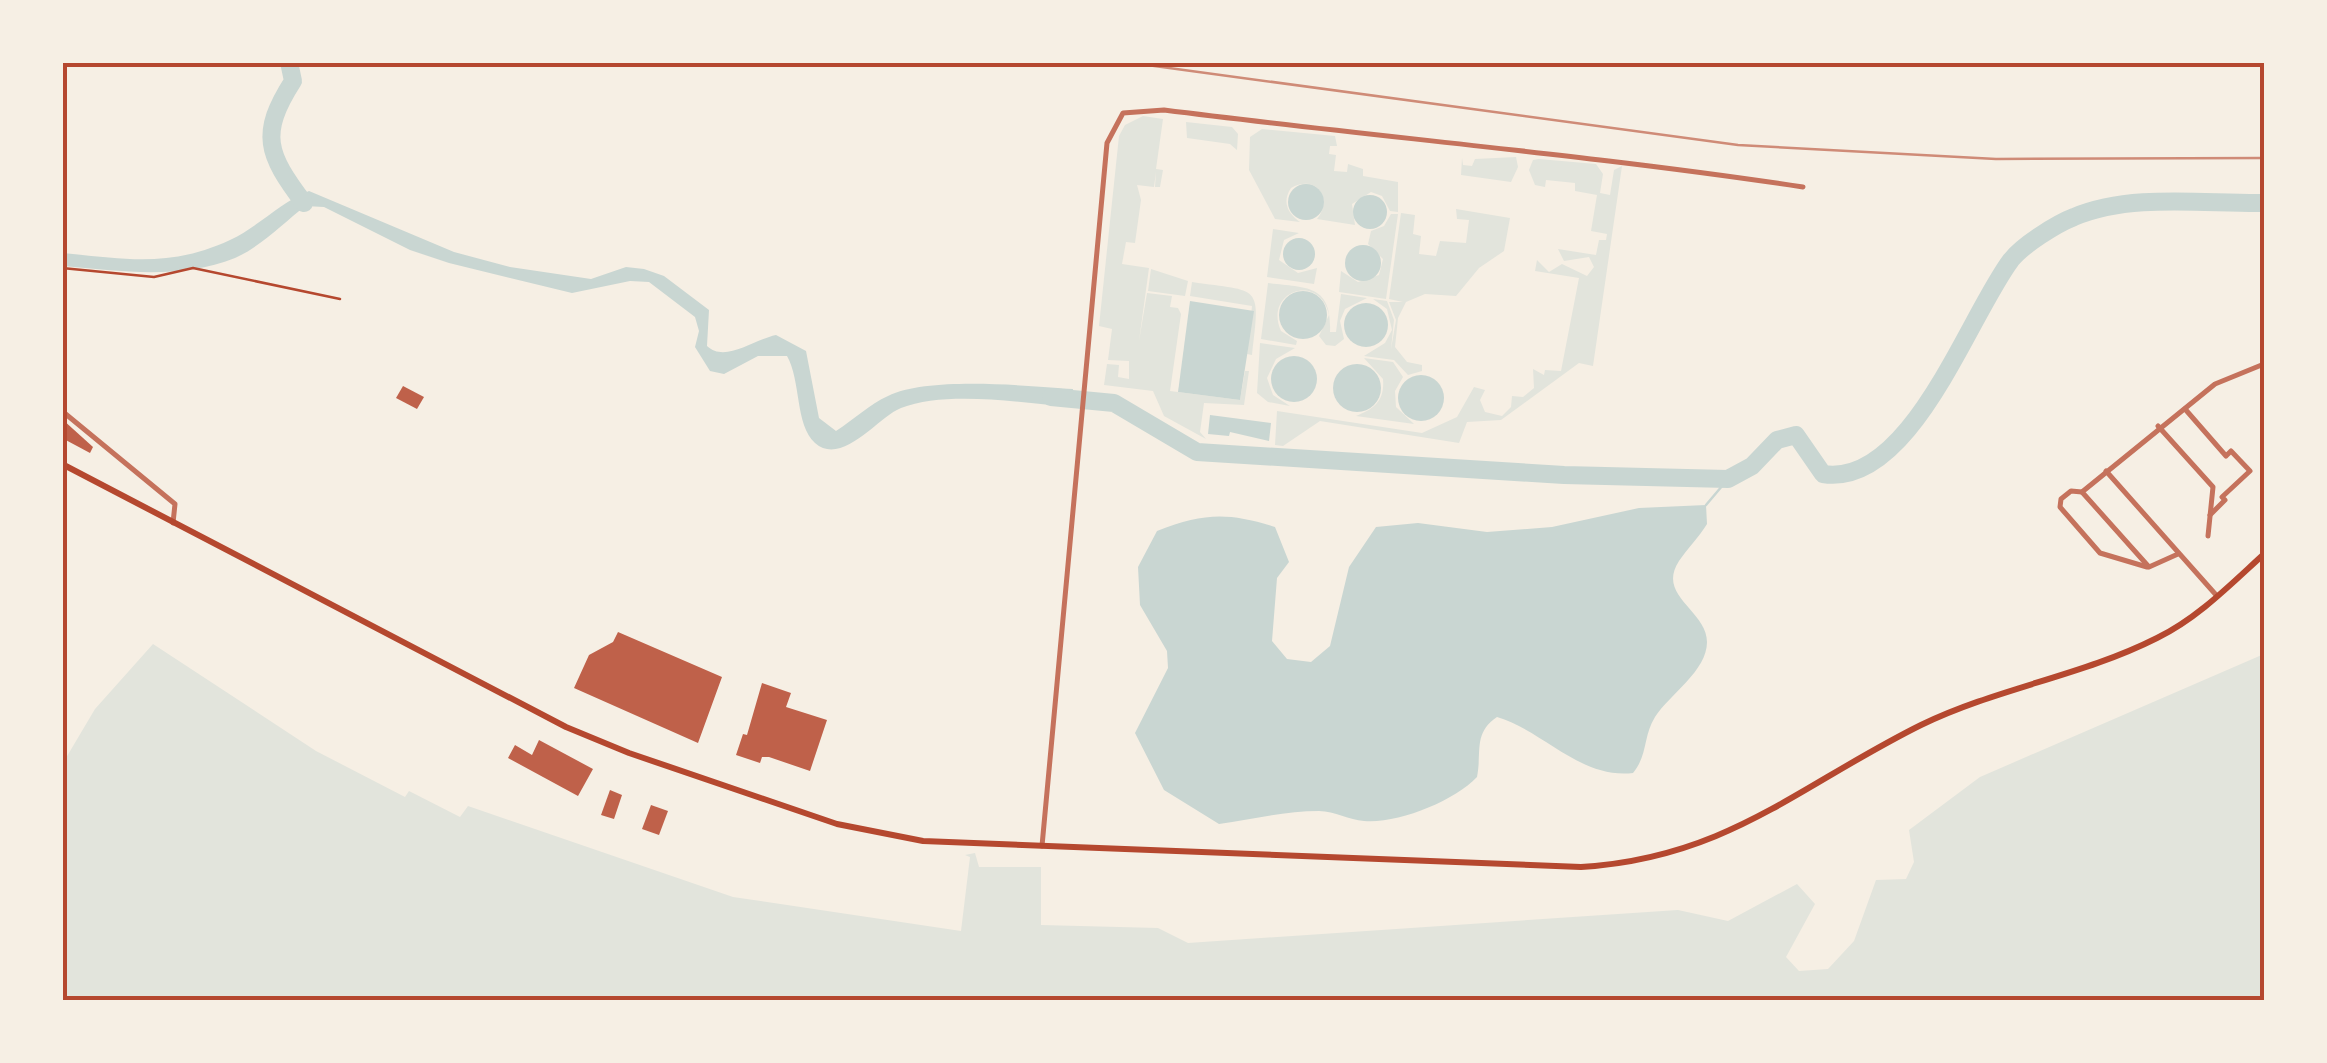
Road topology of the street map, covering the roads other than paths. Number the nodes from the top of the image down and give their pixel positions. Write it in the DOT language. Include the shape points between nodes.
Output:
graph roads {
  1 [pos="1803,187"];
  2 [pos="2264,364"];
  3 [pos="2185,410"];
  4 [pos="62,411"];
  5 [pos="2158,426"];
  6 [pos="62,464"];
  7 [pos="2106,471"];
  8 [pos="2082,492"];
  9 [pos="2210,515"];
  10 [pos="173,523"];
  11 [pos="2208,536"];
  12 [pos="2178,554"];
  13 [pos="2264,554"];
  14 [pos="2149,567"];
  15 [pos="2217,596"];
  16 [pos="1042,846"];
  1 -- 16 [label="street" via="1623,160 1135,108 1115,120 1106,143"];
  2 -- 3 [label="street" via="2215,384"];
  3 -- 5 [label="street"];
  3 -- 9 [label="street" via="2226,456 2231,451 2250,471"];
  4 -- 10 [label="street" via="175,504"];
  5 -- 7 [label="street"];
  5 -- 9 [label="street" via="2213,487"];
  6 -- 10 [label="main road"];
  7 -- 8 [label="street"];
  7 -- 12 [label="street"];
  8 -- 14 [label="street"];
  8 -- 14 [label="street" via="2071,491 2060,507 2100,553"];
  9 -- 11 [label="street"];
  10 -- 16 [label="main road" via="628,753 860,830 942,843"];
  12 -- 14 [label="street"];
  12 -- 15 [label="street"];
  13 -- 15 [label="main road"];
  15 -- 16 [label="main road" via="2155,640 1919,726 1729,834 1656,857 1581,866"];
}
